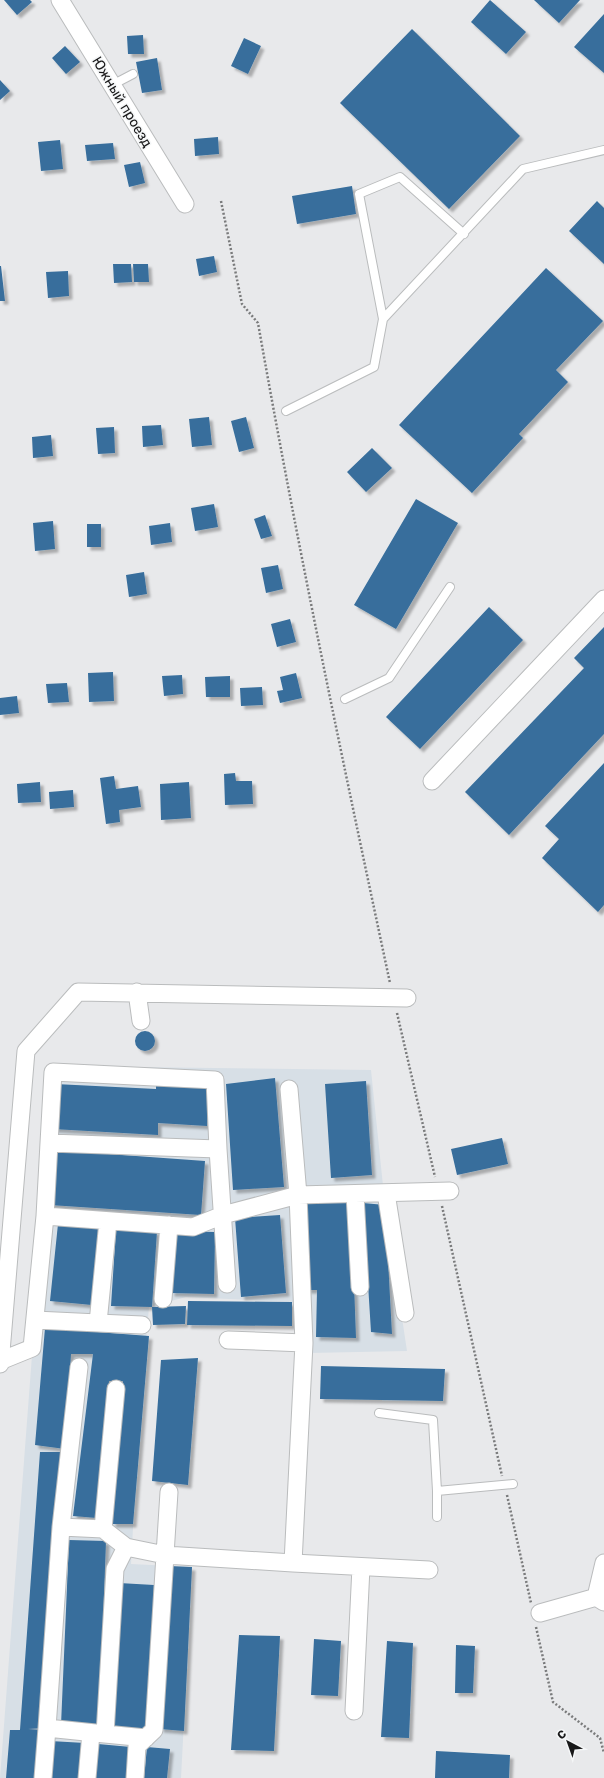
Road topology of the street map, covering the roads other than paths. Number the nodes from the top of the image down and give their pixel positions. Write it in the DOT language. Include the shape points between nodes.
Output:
graph roads {
  1 [pos="60,0"];
  2 [pos="134,74"];
  3 [pos="112,85"];
  4 [pos="604,150"];
  5 [pos="185,204"];
  6 [pos="464,234"];
  7 [pos="383,319"];
  8 [pos="286,411"];
  9 [pos="450,587"];
  10 [pos="604,599"];
  11 [pos="345,699"];
  12 [pos="432,781"];
  13 [pos="137,992"];
  14 [pos="401,997"];
  15 [pos="141,1021"];
  16 [pos="289,1089"];
  17 [pos="49,1143"];
  18 [pos="218,1149"];
  19 [pos="444,1191"];
  20 [pos="386,1193"];
  21 [pos="355,1194"];
  22 [pos="298,1195"];
  23 [pos="223,1215"];
  24 [pos="45,1216"];
  25 [pos="108,1221"];
  26 [pos="169,1225"];
  27 [pos="227,1284"];
  28 [pos="360,1287"];
  29 [pos="163,1299"];
  30 [pos="405,1313"];
  31 [pos="35,1320"];
  32 [pos="98,1323"];
  33 [pos="142,1325"];
  34 [pos="228,1340"];
  35 [pos="304,1343"];
  36 [pos="0,1362"];
  37 [pos="0,1364"];
  38 [pos="79,1367"];
  39 [pos="116,1389"];
  40 [pos="379,1413"];
  41 [pos="509,1485"];
  42 [pos="437,1491"];
  43 [pos="169,1492"];
  44 [pos="437,1517"];
  45 [pos="61,1526"];
  46 [pos="103,1529"];
  47 [pos="126,1547"];
  48 [pos="165,1555"];
  49 [pos="604,1562"];
  50 [pos="293,1564"];
  51 [pos="361,1567"];
  52 [pos="429,1570"];
  53 [pos="601,1598"];
  54 [pos="536,1615"];
  55 [pos="354,1711"];
  56 [pos="47,1728"];
  57 [pos="98,1733"];
  58 [pos="146,1738"];
  59 [pos="43,1778"];
  60 [pos="87,1778"];
  61 [pos="135,1778"];
  1 -- 3 [label="street, Южный проезд"];
  2 -- 3 [label="lane"];
  3 -- 5 [label="street, Южный проезд"];
  4 -- 6 [label="lane" via="523,169"];
  6 -- 7 [label="lane"];
  6 -- 7 [label="lane" via="400,176 359,194"];
  7 -- 8 [label="lane" via="374,367"];
  9 -- 11 [label="lane" via="389,678"];
  10 -- 12 [label="street"];
  13 -- 14 [label="street"];
  13 -- 15 [label="street"];
  13 -- 36 [label="street" via="78,992 26,1051"];
  16 -- 22 [label="street"];
  17 -- 18 [label="street"];
  17 -- 18 [label="street" via="53,1072 215,1080"];
  17 -- 24 [label="street"];
  18 -- 23 [label="street"];
  19 -- 20 [label="street"];
  20 -- 21 [label="street"];
  20 -- 30 [label="street"];
  21 -- 22 [label="street"];
  21 -- 28 [label="street"];
  22 -- 23 [label="street"];
  22 -- 35 [label="street"];
  23 -- 26 [label="street" via="193,1227"];
  23 -- 27 [label="street"];
  24 -- 25 [label="street"];
  24 -- 31 [label="street"];
  25 -- 26 [label="street"];
  25 -- 32 [label="street"];
  26 -- 29 [label="street"];
  31 -- 32 [label="street"];
  31 -- 36 [label="street" via="32,1348"];
  32 -- 33 [label="street"];
  34 -- 35 [label="street"];
  35 -- 50 [label="street"];
  36 -- 37 [label="street"];
  38 -- 45 [label="street"];
  39 -- 46 [label="street"];
  40 -- 42 [label="lane" via="433,1420"];
  41 -- 42 [label="lane"];
  42 -- 44 [label="lane"];
  43 -- 48 [label="street"];
  45 -- 46 [label="street"];
  45 -- 56 [label="street"];
  46 -- 47 [label="street"];
  47 -- 48 [label="street"];
  47 -- 57 [label="street" via="115,1569"];
  48 -- 50 [label="street"];
  48 -- 58 [label="street" via="154,1730"];
  49 -- 53 [label="street"];
  50 -- 51 [label="street"];
  51 -- 52 [label="street"];
  51 -- 55 [label="street"];
  53 -- 54 [label="street"];
  56 -- 57 [label="street"];
  56 -- 59 [label="street"];
  57 -- 58 [label="street"];
  57 -- 60 [label="street"];
  58 -- 61 [label="street" via="137,1746"];
}
